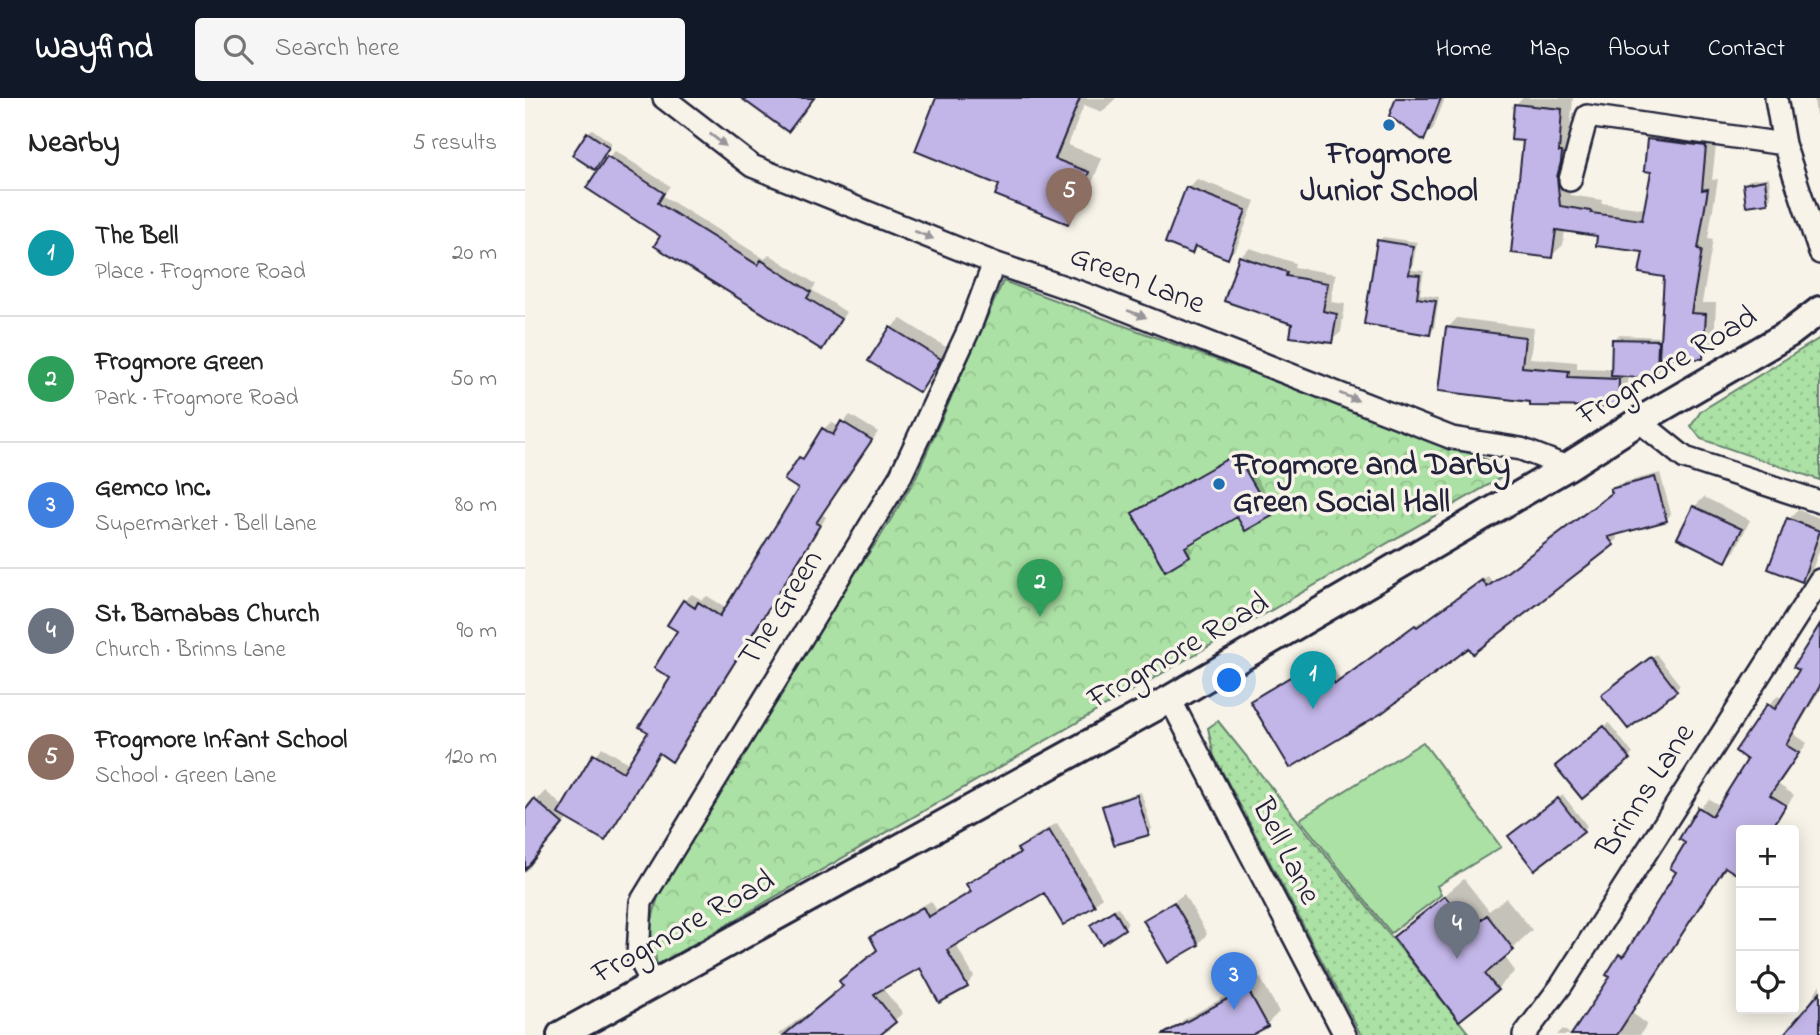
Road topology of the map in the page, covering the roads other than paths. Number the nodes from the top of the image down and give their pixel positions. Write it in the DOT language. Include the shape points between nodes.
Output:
graph roads {
  1 [pos="664,98"];
  2 [pos="1776,98"];
  3 [pos="1784,145"];
  4 [pos="1570,180"];
  5 [pos="1820,253"];
  6 [pos="994,263"];
  7 [pos="1820,310"];
  8 [pos="1639,421"];
  9 [pos="1567,467"];
  10 [pos="1820,502"];
  11 [pos="1820,580"];
  12 [pos="1170,699"];
  13 [pos="652,983"];
  14 [pos="561,1035"];
  15 [pos="1345,1035"];
  16 [pos="1524,1035"];
  1 -- 6 [label="street, Green Lane, one-way" via="752,166"];
  2 -- 3 [label="street"];
  3 -- 4 [label="street" via="1587,116"];
  3 -- 5 [label="street"];
  6 -- 9 [label="street, Green Lane, one-way" via="1085,294 1452,438 1521,449"];
  6 -- 13 [label="street, The Green" via="970,327 901,475 641,902 638,956"];
  7 -- 8 [label="street, Frogmore Road" via="1790,333"];
  8 -- 9 [label="street, Frogmore Road"];
  8 -- 10 [label="street" via="1685,458"];
  9 -- 12 [label="street, Frogmore Road"];
  11 -- 16 [label="street, Brinns Lane" via="1561,986"];
  12 -- 13 [label="street, Frogmore Road"];
  12 -- 15 [label="street, Bell Lane"];
  13 -- 14 [label="street, Frogmore Road"];
}
